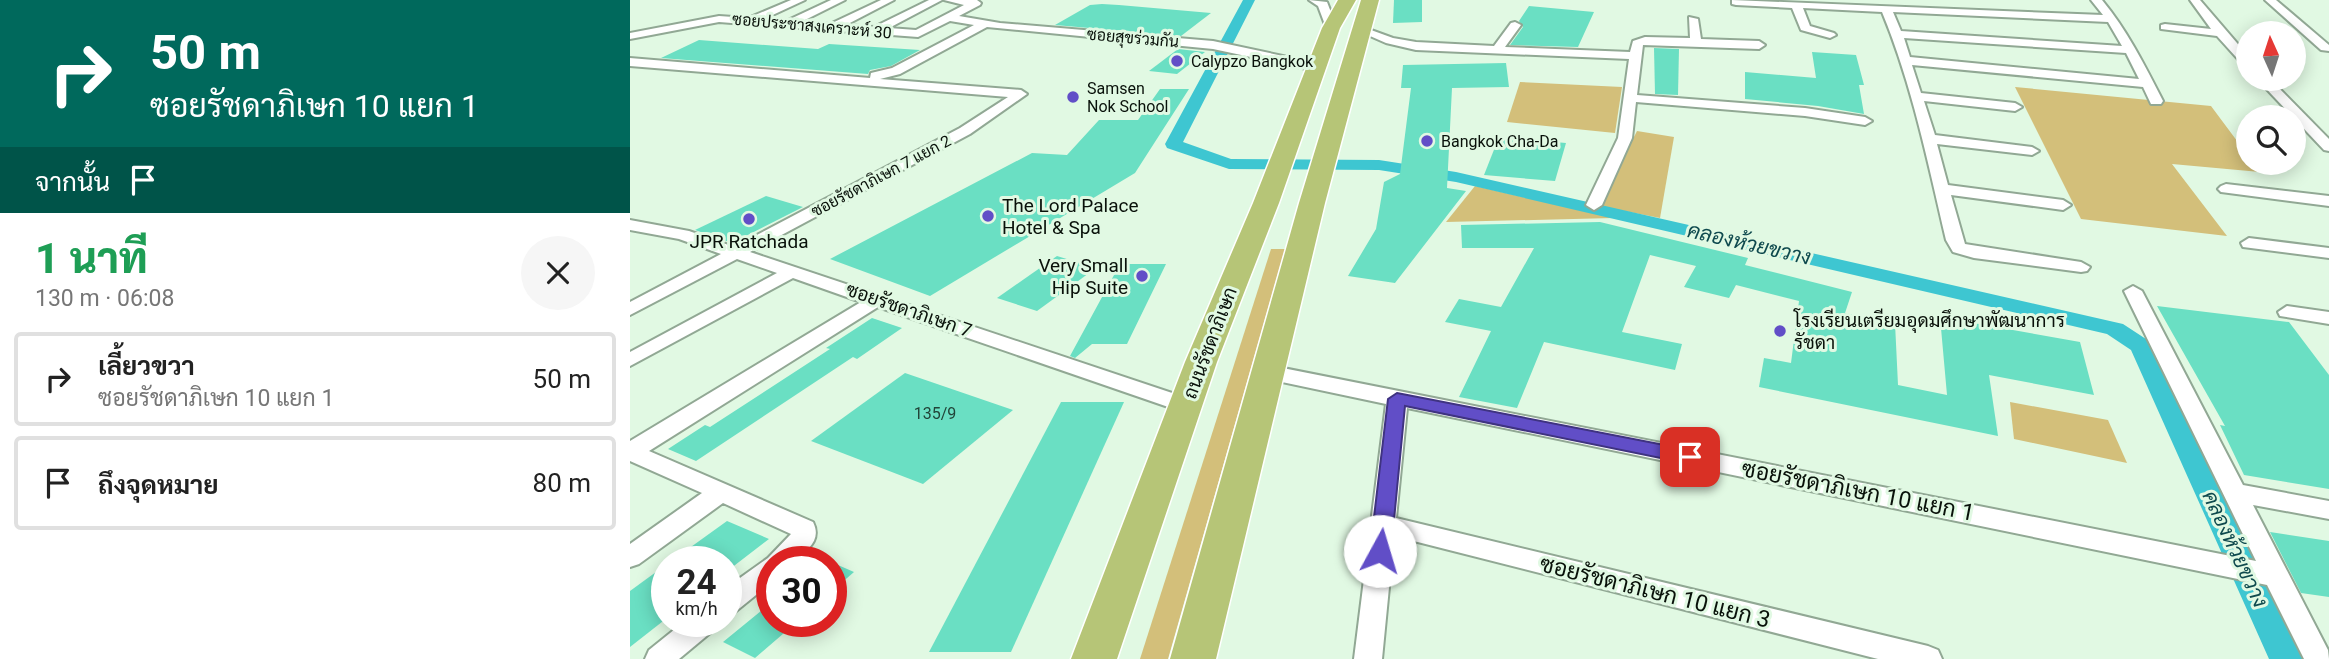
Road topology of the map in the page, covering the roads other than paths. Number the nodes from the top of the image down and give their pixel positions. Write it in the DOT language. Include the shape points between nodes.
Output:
graph roads {
  1 [pos="772,0"];
  2 [pos="800,0"];
  3 [pos="840,0"];
  4 [pos="889,0"];
  5 [pos="937,0"];
  6 [pos="949,0"];
  7 [pos="1314,0"];
  8 [pos="1334,0"];
  9 [pos="1347,0"];
  10 [pos="1360,0"];
  11 [pos="1370,0"];
  12 [pos="2015,0"];
  13 [pos="2096,0"];
  14 [pos="2195,0"];
  15 [pos="2270,0"];
  16 [pos="1736,2"];
  17 [pos="1797,6"];
  18 [pos="1885,9"];
  19 [pos="2026,15"];
  20 [pos="949,18"];
  21 [pos="1693,19"];
  22 [pos="2113,19"];
  23 [pos="725,20"];
  24 [pos="748,22"];
  25 [pos="786,24"];
  26 [pos="985,24"];
  27 [pos="1515,25"];
  28 [pos="2165,27"];
  29 [pos="830,28"];
  30 [pos="1331,29"];
  31 [pos="1359,30"];
  32 [pos="874,31"];
  33 [pos="2220,33"];
  34 [pos="1897,34"];
  35 [pos="1830,35"];
  36 [pos="630,36"];
  37 [pos="1696,41"];
  38 [pos="1759,45"];
  39 [pos="2325,48"];
  40 [pos="2132,50"];
  41 [pos="2236,50"];
  42 [pos="1496,51"];
  43 [pos="1636,56"];
  44 [pos="1903,60"];
  45 [pos="630,61"];
  46 [pos="1316,67"];
  47 [pos="2148,84"];
  48 [pos="2275,91"];
  49 [pos="1915,96"];
  50 [pos="1631,98"];
  51 [pos="2156,101"];
  52 [pos="2015,107"];
  53 [pos="1865,121"];
  54 [pos="1929,139"];
  55 [pos="2329,147"];
  56 [pos="2032,151"];
  57 [pos="1940,189"];
  58 [pos="2226,189"];
  59 [pos="2329,201"];
  60 [pos="1594,205"];
  61 [pos="2063,205"];
  62 [pos="630,226"];
  63 [pos="2249,243"];
  64 [pos="737,253"];
  65 [pos="2329,253"];
  66 [pos="2081,267"];
  67 [pos="793,271"];
  68 [pos="2133,291"];
  69 [pos="878,299"];
  70 [pos="630,309"];
  71 [pos="2287,312"];
  72 [pos="2329,318"];
  73 [pos="630,360"];
  74 [pos="1268,372"];
  75 [pos="1397,399"];
  76 [pos="1185,405"];
  77 [pos="630,452"];
  78 [pos="721,492"];
  79 [pos="2235,493"];
  80 [pos="2329,510"];
  81 [pos="1383,524"];
  82 [pos="795,546"];
  83 [pos="630,556"];
  84 [pos="2273,575"];
  85 [pos="756,580"];
  86 [pos="742,591"];
  87 [pos="686,637"];
  88 [pos="659,659"];
  89 [pos="1094,659"];
  90 [pos="1193,659"];
  91 [pos="1368,659"];
  92 [pos="1928,659"];
  93 [pos="2318,659"];
  1 -- 23 [label="street"];
  2 -- 24 [label="street"];
  3 -- 25 [label="street"];
  4 -- 29 [label="street"];
  5 -- 32 [label="street"];
  6 -- 20 [label="street, ซอยประชาสงเคราะห์ 30" via="976,3"];
  7 -- 30 [label="street" via="1323,4"];
  8 -- 30 [label="main road, ถนนรัชดาภิเษก"];
  9 -- 30 [label="main road, ถนนรัชดาภิเษก"];
  10 -- 31 [label="main road"];
  11 -- 31 [label="main road"];
  12 -- 19 [label="street"];
  13 -- 22 [label="street"];
  14 -- 33 [label="street"];
  15 -- 39 [label="street"];
  16 -- 17 [label="street"];
  17 -- 18 [label="street"];
  17 -- 35 [label="street" via="1805,28"];
  18 -- 19 [label="street"];
  18 -- 34 [label="street"];
  19 -- 22 [label="street"];
  20 -- 26 [label="street, ซอยสุขร่วมกัน"];
  20 -- 32 [label="street, ซอยประชาสงเคราะห์ 30" via="918,34"];
  21 -- 37 [label="street"];
  22 -- 40 [label="street"];
  23 -- 24 [label="street, ซอยประชาสงเคราะห์ 30"];
  23 -- 36 [label="street, ซอยประชาสงเคราะห์ 30"];
  24 -- 25 [label="street, ซอยประชาสงเคราะห์ 30"];
  25 -- 29 [label="street, ซอยประชาสงเคราะห์ 30"];
  26 -- 45 [label="street" via="885,76"];
  26 -- 46 [label="street, ซอยสุขร่วมกัน" via="1213,45"];
  27 -- 42 [label="street"];
  28 -- 33 [label="street"];
  29 -- 32 [label="street, ซอยประชาสงเคราะห์ 30"];
  30 -- 46 [label="main road, ถนนรัชดาภิเษก"];
  31 -- 42 [label="street" via="1405,45"];
  31 -- 74 [label="main road"];
  33 -- 41 [label="street"];
  34 -- 40 [label="street"];
  34 -- 44 [label="street"];
  37 -- 38 [label="street"];
  37 -- 43 [label="street" via="1640,41"];
  40 -- 47 [label="street"];
  42 -- 43 [label="street"];
  43 -- 50 [label="street"];
  44 -- 47 [label="street"];
  44 -- 49 [label="street"];
  45 -- 64 [label="street, ซอยรัชดาภิเษก 7 แยก 2" via="1021,94 965,131"];
  46 -- 76 [label="main road, ถนนรัชดาภิเษก"];
  47 -- 51 [label="street"];
  48 -- 55 [label="street"];
  49 -- 52 [label="street"];
  49 -- 54 [label="street"];
  50 -- 53 [label="street"];
  50 -- 60 [label="street" via="1625,138"];
  54 -- 56 [label="street"];
  54 -- 57 [label="street"];
  57 -- 61 [label="street"];
  57 -- 66 [label="street" via="1959,248"];
  58 -- 59 [label="street"];
  62 -- 64 [label="street, ซอยรัชดาภิเษก 7" via="683,235"];
  63 -- 65 [label="street"];
  64 -- 67 [label="street, ซอยรัชดาภิเษก 7"];
  64 -- 70 [label="street, ซอยรัชดาภิเษก 7 แยก 2"];
  67 -- 69 [label="street, ซอยรัชดาภิเษก 7"];
  67 -- 73 [label="street"];
  68 -- 79 [label="street"];
  69 -- 76 [label="street, ซอยรัชดาภิเษก 7"];
  69 -- 77 [label="street"];
  71 -- 72 [label="street"];
  74 -- 75 [label="street, ซอยรัชดาภิเษก 10 แยก 1"];
  74 -- 90 [label="main road"];
  75 -- 81 [label="street"];
  75 -- 84 [label="street, ซอยรัชดาภิเษก 10 แยก 1"];
  76 -- 89 [label="main road, ถนนรัชดาภิเษก"];
  77 -- 78 [label="street"];
  78 -- 82 [label="street" via="804,529 805,536"];
  78 -- 83 [label="street"];
  79 -- 80 [label="street"];
  79 -- 84 [label="street"];
  81 -- 91 [label="street"];
  81 -- 92 [label="street, ซอยรัชดาภิเษก 10 แยก 3"];
  84 -- 93 [label="street"];
  85 -- 86 [label="street"];
  87 -- 88 [label="street"];
}
